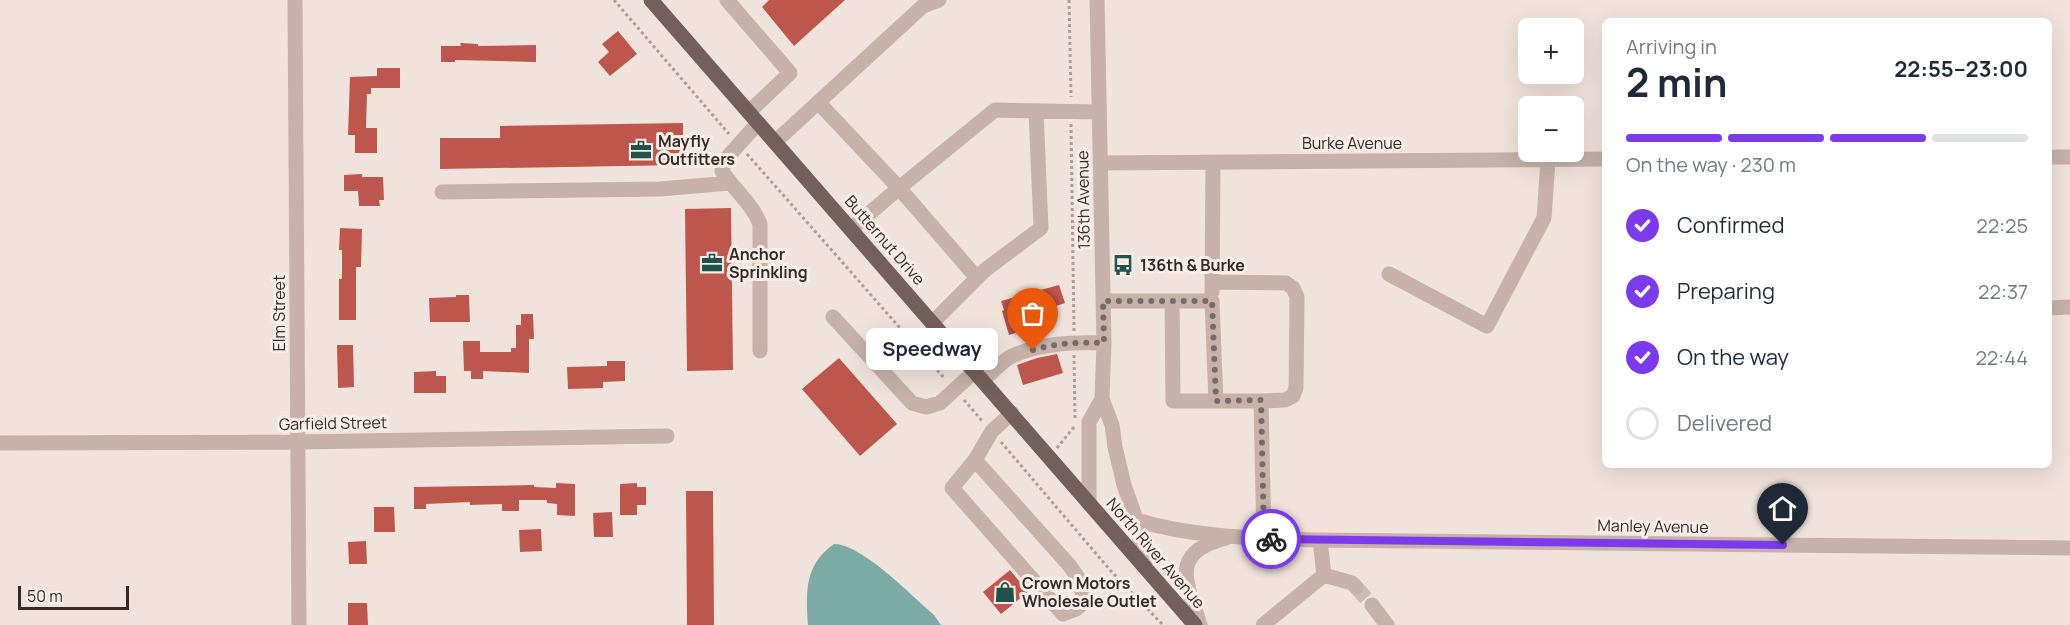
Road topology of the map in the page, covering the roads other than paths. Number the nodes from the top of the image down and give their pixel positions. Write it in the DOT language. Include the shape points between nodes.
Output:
graph roads {
  1 [pos="295,0"];
  2 [pos="727,0"];
  3 [pos="939,0"];
  4 [pos="1097,0"];
  5 [pos="656,2"];
  6 [pos="818,102"];
  7 [pos="1036,111"];
  8 [pos="1099,111"];
  9 [pos="754,117"];
  10 [pos="775,142"];
  11 [pos="2052,157"];
  12 [pos="2070,157"];
  13 [pos="1584,159"];
  14 [pos="1602,159"];
  15 [pos="1518,160"];
  16 [pos="1100,162"];
  17 [pos="1213,162"];
  18 [pos="1548,162"];
  19 [pos="730,183"];
  20 [pos="899,188"];
  21 [pos="442,192"];
  22 [pos="851,229"];
  23 [pos="1389,274"];
  24 [pos="977,278"];
  25 [pos="1212,282"];
  26 [pos="1103,301"];
  27 [pos="1172,301"];
  28 [pos="1212,301"];
  29 [pos="2070,307"];
  30 [pos="2052,308"];
  31 [pos="833,317"];
  32 [pos="933,322"];
  33 [pos="1104,343"];
  34 [pos="760,351"];
  35 [pos="979,375"];
  36 [pos="1102,399"];
  37 [pos="1261,400"];
  38 [pos="1216,401"];
  39 [pos="1012,413"];
  40 [pos="667,436"];
  41 [pos="298,442"];
  42 [pos="0,443"];
  43 [pos="975,460"];
  44 [pos="1089,504"];
  45 [pos="1136,520"];
  46 [pos="1235,536"];
  47 [pos="1264,538"];
  48 [pos="1320,540"];
  49 [pos="2070,548"];
  50 [pos="1145,567"];
  51 [pos="1324,575"];
  52 [pos="1356,587"];
  53 [pos="1372,605"];
  54 [pos="1273,622"];
  55 [pos="299,625"];
  56 [pos="1195,625"];
  57 [pos="1200,625"];
  58 [pos="1387,625"];
  1 -- 41 [label="street, Elm Street"];
  2 -- 9 [label="street" via="790,73"];
  3 -- 6 [label="street" via="923,6"];
  4 -- 8 [label="street, 136th Avenue"];
  5 -- 9 [label="main road, Butternut Drive"];
  6 -- 10 [label="street"];
  6 -- 20 [label="street"];
  7 -- 8 [label="street"];
  7 -- 20 [label="street" via="995,110"];
  7 -- 24 [label="street" via="1041,228"];
  8 -- 16 [label="street, 136th Avenue"];
  9 -- 10 [label="main road, Butternut Drive"];
  9 -- 19 [label="street" via="739,145 724,160 722,171"];
  10 -- 22 [label="main road, Butternut Drive"];
  11 -- 12 [label="street"];
  13 -- 14 [label="street, Burke Avenue"];
  15 -- 17 [label="street, Burke Avenue"];
  16 -- 17 [label="street, Burke Avenue"];
  16 -- 26 [label="street, 136th Avenue"];
  17 -- 25 [label="street"];
  18 -- 23 [label="street" via="1544,218 1487,326"];
  19 -- 21 [label="street" via="660,189"];
  19 -- 34 [label="street" via="756,213 760,224"];
  20 -- 22 [label="street"];
  20 -- 24 [label="street"];
  22 -- 32 [label="main road, Butternut Drive"];
  24 -- 32 [label="street"];
  25 -- 28 [label="street"];
  25 -- 37 [label="street" via="1286,283 1297,297 1296,388 1293,396 1285,399"];
  26 -- 27 [label="street"];
  26 -- 33 [label="street, 136th Avenue"];
  27 -- 28 [label="street"];
  27 -- 38 [label="street" via="1173,401"];
  28 -- 38 [label="street"];
  29 -- 30 [label="street"];
  31 -- 35 [label="street" via="912,403 926,407 940,403"];
  32 -- 35 [label="main road, Butternut Drive"];
  33 -- 35 [label="street" via="1055,344 1011,357"];
  33 -- 36 [label="street, 136th Avenue"];
  35 -- 39 [label="main road, Butternut Drive"];
  36 -- 44 [label="street, 136th Avenue" via="1089,422"];
  36 -- 45 [label="street, 136th Avenue"];
  37 -- 38 [label="street"];
  37 -- 47 [label="street"];
  39 -- 43 [label="street" via="992,431"];
  39 -- 44 [label="main road, Butternut Drive"];
  40 -- 41 [label="street, Garfield Street"];
  41 -- 42 [label="street, Garfield Street"];
  41 -- 55 [label="street, Elm Street"];
  43 -- 43 [label="street" via="952,488 1063,614 1076,609 1084,602 1080,581 1070,566"];
  44 -- 50 [label="main road, North River Avenue"];
  45 -- 46 [label="street, Manley Avenue" via="1169,530"];
  45 -- 50 [label="street, 136th Avenue"];
  46 -- 47 [label="street, Manley Avenue"];
  46 -- 57 [label="street, Manley Avenue" via="1202,546 1188,562 1186,573"];
  47 -- 48 [label="street, Manley Avenue"];
  48 -- 49 [label="street, Manley Avenue"];
  48 -- 51 [label="street"];
  50 -- 56 [label="main road, North River Avenue"];
  51 -- 52 [label="street"];
  51 -- 54 [label="street"];
  53 -- 58 [label="street"];
}
